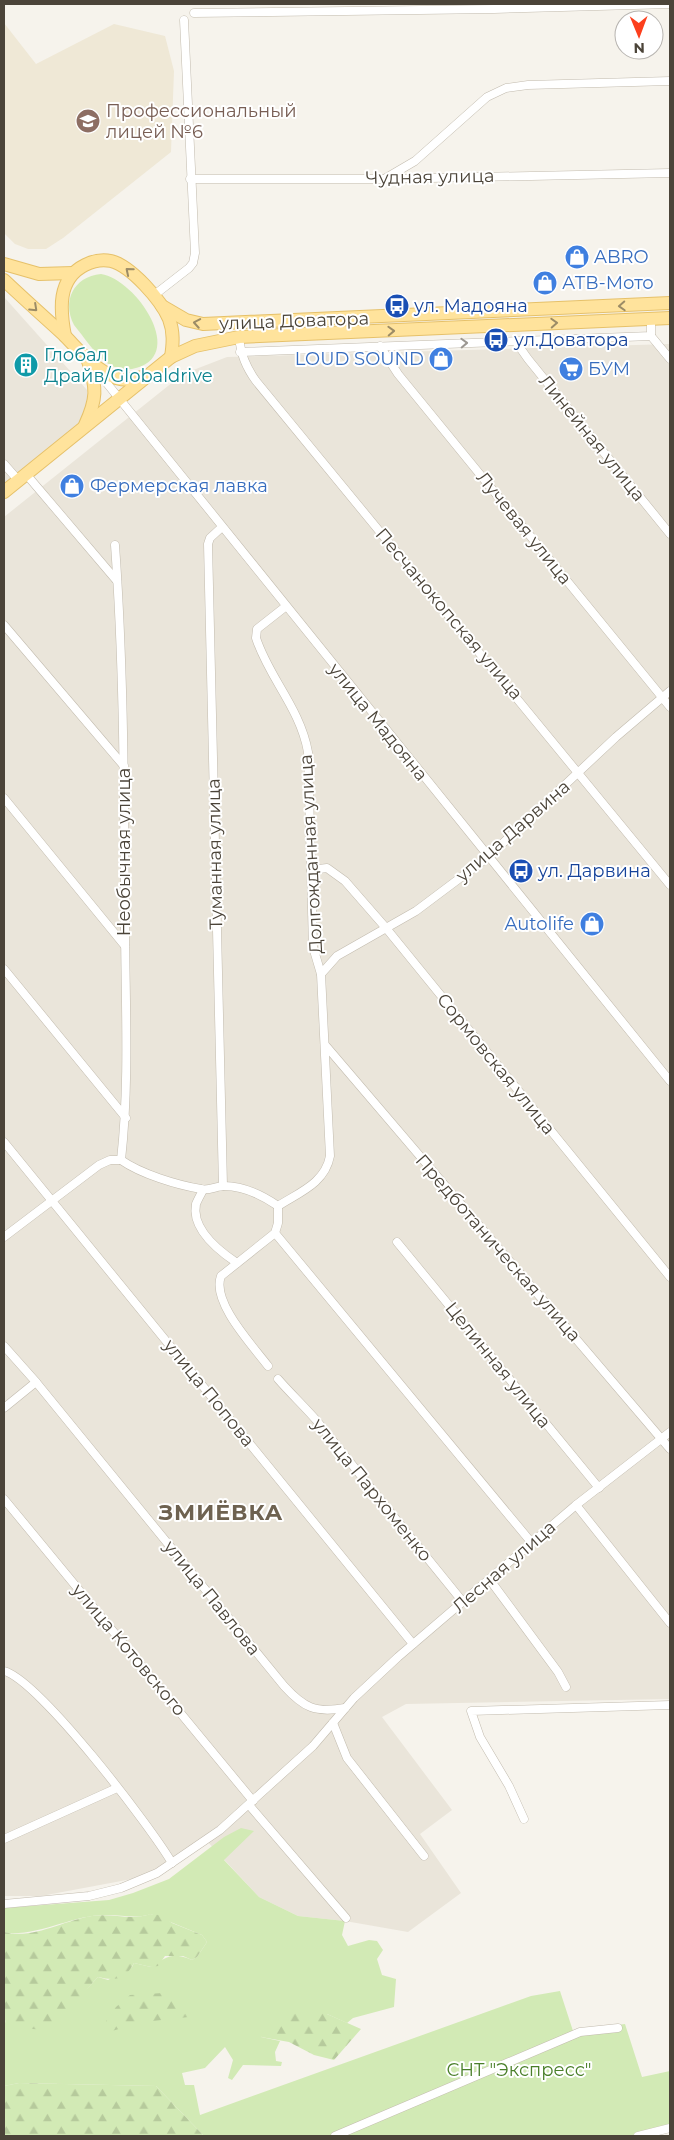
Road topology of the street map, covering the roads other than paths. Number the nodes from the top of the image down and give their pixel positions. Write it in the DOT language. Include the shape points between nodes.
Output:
graph roads {
  1 [pos="670,4"];
  2 [pos="611,5"];
  3 [pos="494,6"];
  4 [pos="383,7"];
  5 [pos="268,8"];
  6 [pos="194,13"];
  7 [pos="184,20"];
  8 [pos="670,81"];
  9 [pos="670,173"];
  10 [pos="190,179"];
  11 [pos="386,179"];
  12 [pos="4,264"];
  13 [pos="73,272"];
  14 [pos="4,280"];
  15 [pos="153,296"];
  16 [pos="670,303"];
  17 [pos="162,306"];
  18 [pos="670,318"];
  19 [pos="651,319"];
  20 [pos="64,336"];
  21 [pos="652,336"];
  22 [pos="240,337"];
  23 [pos="516,342"];
  24 [pos="380,346"];
  25 [pos="240,352"];
  26 [pos="171,357"];
  27 [pos="670,359"];
  28 [pos="88,361"];
  29 [pos="149,375"];
  30 [pos="120,399"];
  31 [pos="84,428"];
  32 [pos="4,464"];
  33 [pos="22,477"];
  34 [pos="4,492"];
  35 [pos="222,527"];
  36 [pos="670,534"];
  37 [pos="115,545"];
  38 [pos="118,581"];
  39 [pos="285,606"];
  40 [pos="4,625"];
  41 [pos="670,691"];
  42 [pos="662,698"];
  43 [pos="670,707"];
  44 [pos="124,766"];
  45 [pos="578,774"];
  46 [pos="4,798"];
  47 [pos="488,858"];
  48 [pos="311,870"];
  49 [pos="670,885"];
  50 [pos="386,928"];
  51 [pos="125,946"];
  52 [pos="4,969"];
  53 [pos="321,974"];
  54 [pos="326,1046"];
  55 [pos="670,1081"];
  56 [pos="126,1118"];
  57 [pos="4,1142"];
  58 [pos="121,1160"];
  59 [pos="223,1186"];
  60 [pos="203,1190"];
  61 [pos="51,1199"];
  62 [pos="278,1206"];
  63 [pos="275,1233"];
  64 [pos="4,1237"];
  65 [pos="397,1242"];
  66 [pos="237,1263"];
  67 [pos="670,1277"];
  68 [pos="4,1346"];
  69 [pos="268,1366"];
  70 [pos="278,1379"];
  71 [pos="36,1382"];
  72 [pos="4,1408"];
  73 [pos="670,1432"];
  74 [pos="662,1439"];
  75 [pos="670,1449"];
  76 [pos="599,1488"];
  77 [pos="4,1500"];
  78 [pos="576,1505"];
  79 [pos="531,1542"];
  80 [pos="490,1580"];
  81 [pos="463,1602"];
  82 [pos="670,1623"];
  83 [pos="413,1644"];
  84 [pos="4,1671"];
  85 [pos="566,1687"];
  86 [pos="670,1706"];
  87 [pos="344,1708"];
  88 [pos="333,1723"];
  89 [pos="116,1788"];
  90 [pos="251,1803"];
  91 [pos="524,1819"];
  92 [pos="4,1838"];
  93 [pos="424,1856"];
  94 [pos="172,1863"];
  95 [pos="4,1904"];
  96 [pos="346,1918"];
  97 [pos="618,2028"];
  98 [pos="670,2128"];
  99 [pos="335,2136"];
  100 [pos="638,2136"];
  1 -- 2 [label="street"];
  2 -- 3 [label="street"];
  3 -- 4 [label="street"];
  4 -- 5 [label="street"];
  5 -- 6 [label="street"];
  7 -- 10 [label="street"];
  8 -- 11 [label="street" via="528,85 496,91 415,161"];
  9 -- 11 [label="street, Чудная улица"];
  10 -- 11 [label="street, Чудная улица"];
  10 -- 15 [label="street" via="193,262"];
  12 -- 13 [label="main road" via="39,274"];
  15 -- 13 [label="main road, one-way" via="126,268 111,261 95,261"];
  13 -- 20 [label="main road" via="62,298"];
  14 -- 20 [label="main road, one-way"];
  15 -- 17 [label="main road"];
  16 -- 17 [label="main road, улица Доватора, one-way" via="203,324 186,320"];
  17 -- 26 [label="main road" via="173,335"];
  18 -- 19 [label="main road, улица Доватора"];
  19 -- 21 [label="street"];
  22 -- 19 [label="main road, улица Доватора, one-way"];
  20 -- 28 [label="main road"];
  21 -- 23 [label="street, улица Доватора"];
  21 -- 27 [label="street"];
  22 -- 25 [label="street, Песчанокопская улица"];
  22 -- 26 [label="main road, улица Доватора" via="195,346"];
  24 -- 23 [label="street, улица Доватора, one-way"];
  23 -- 36 [label="street, Линейная улица"];
  24 -- 25 [label="street, улица Доватора"];
  24 -- 42 [label="street, Лучевая улица" via="398,374"];
  25 -- 45 [label="street, Песчанокопская улица" via="256,381"];
  26 -- 29 [label="main road"];
  28 -- 29 [label="main road" via="116,378 135,380"];
  28 -- 30 [label="street, улица Мадояна"];
  28 -- 31 [label="main road" via="95,398"];
  29 -- 30 [label="main road"];
  30 -- 31 [label="main road"];
  30 -- 35 [label="street, улица Мадояна"];
  31 -- 33 [label="main road"];
  32 -- 33 [label="street"];
  33 -- 34 [label="main road"];
  33 -- 38 [label="street"];
  35 -- 39 [label="street, улица Мадояна"];
  35 -- 59 [label="street, Туманная улица" via="208,544"];
  37 -- 38 [label="street, Необычная улица"];
  38 -- 44 [label="street, Необычная улица"];
  39 -- 47 [label="street, улица Мадояна"];
  39 -- 48 [label="street, Долгожданная улица" via="257,629 256,638 305,737"];
  40 -- 44 [label="street"];
  41 -- 42 [label="street, улица Дарвина"];
  42 -- 43 [label="street, Лучевая улица"];
  42 -- 45 [label="street, улица Дарвина"];
  44 -- 51 [label="street, Необычная улица"];
  45 -- 47 [label="street, улица Дарвина"];
  45 -- 49 [label="street, Песчанокопская улица"];
  46 -- 51 [label="street"];
  47 -- 50 [label="street, улица Дарвина" via="416,911"];
  47 -- 55 [label="street, улица Мадояна"];
  48 -- 50 [label="street, Сормовская улица" via="327,868 334,872"];
  48 -- 53 [label="street, Долгожданная улица" via="313,947"];
  50 -- 53 [label="street, улица Дарвина" via="337,956"];
  50 -- 67 [label="street, Сормовская улица"];
  51 -- 56 [label="street, Необычная улица"];
  52 -- 56 [label="street"];
  53 -- 54 [label="street, Долгожданная улица"];
  54 -- 62 [label="street, Долгожданная улица" via="328,1167 322,1177"];
  54 -- 74 [label="street, Предботаническая улица"];
  56 -- 58 [label="street, Необычная улица"];
  57 -- 61 [label="street, улица Попова"];
  58 -- 60 [label="street" via="144,1173"];
  58 -- 61 [label="street" via="99,1164"];
  59 -- 60 [label="street"];
  59 -- 62 [label="street" via="251,1190"];
  60 -- 66 [label="street" via="196,1203 197,1220 210,1241"];
  61 -- 64 [label="street"];
  61 -- 83 [label="street, улица Попова"];
  62 -- 63 [label="street"];
  63 -- 66 [label="street"];
  63 -- 79 [label="street"];
  65 -- 76 [label="street, Целинная улица"];
  66 -- 69 [label="street" via="221,1276 218,1286 221,1297"];
  68 -- 71 [label="street, улица Павлова"];
  70 -- 81 [label="street, улица Пархоменко" via="315,1419"];
  71 -- 72 [label="street"];
  71 -- 87 [label="street, улица Павлова" via="284,1686 296,1698 318,1710"];
  73 -- 74 [label="street, Лесная улица"];
  74 -- 75 [label="street, Предботаническая улица"];
  74 -- 76 [label="street, Лесная улица"];
  76 -- 78 [label="street, Лесная улица"];
  77 -- 90 [label="street, улица Котовского"];
  78 -- 79 [label="street, Лесная улица"];
  78 -- 82 [label="street"];
  79 -- 80 [label="street, Лесная улица"];
  80 -- 81 [label="street, Лесная улица"];
  80 -- 85 [label="street"];
  81 -- 83 [label="street, Лесная улица"];
  83 -- 87 [label="street, Лесная улица"];
  84 -- 89 [label="street" via="20,1679 57,1715"];
  86 -- 91 [label="street" via="471,1711 480,1737"];
  87 -- 88 [label="street, Лесная улица"];
  88 -- 90 [label="street, Лесная улица"];
  88 -- 93 [label="street" via="347,1758"];
  89 -- 92 [label="street"];
  89 -- 94 [label="street" via="139,1814"];
  90 -- 94 [label="street, Лесная улица" via="220,1830"];
  90 -- 96 [label="street, улица Котовского"];
  94 -- 95 [label="street, Лесная улица" via="142,1881 121,1888 66,1899"];
  97 -- 99 [label="street" via="580,2032"];
  98 -- 100 [label="street"];
}
